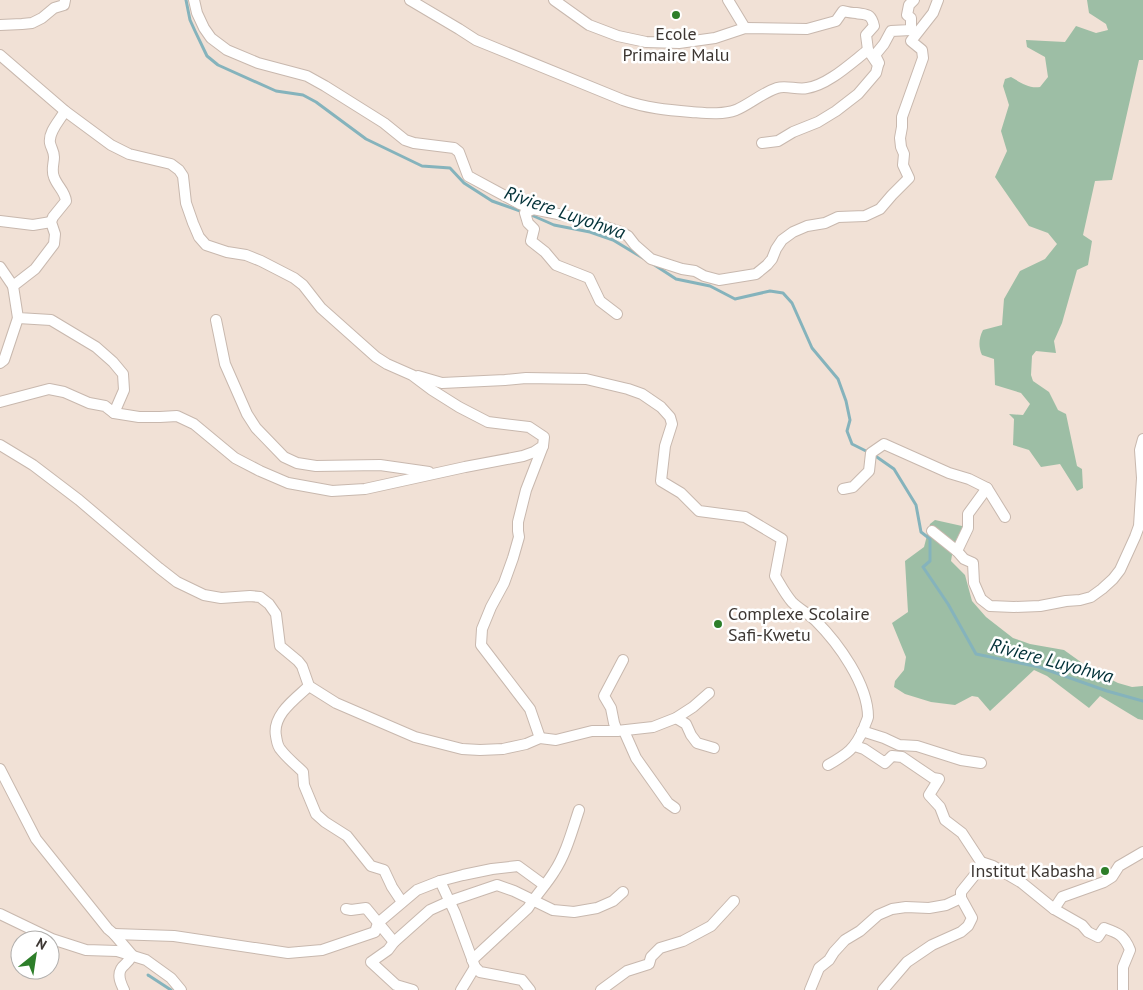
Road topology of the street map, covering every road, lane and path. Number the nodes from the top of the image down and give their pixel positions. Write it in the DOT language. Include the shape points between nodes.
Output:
graph roads {
  1 [pos="65,0"];
  2 [pos="194,0"];
  3 [pos="410,0"];
  4 [pos="554,0"];
  5 [pos="728,0"];
  6 [pos="848,0"];
  7 [pos="914,0"];
  8 [pos="938,0"];
  9 [pos="843,11"];
  10 [pos="0,25"];
  11 [pos="745,28"];
  12 [pos="868,50"];
  13 [pos="0,55"];
  14 [pos="876,73"];
  15 [pos="65,111"];
  16 [pos="762,143"];
  17 [pos="533,209"];
  18 [pos="0,221"];
  19 [pos="51,222"];
  20 [pos="0,267"];
  21 [pos="13,286"];
  22 [pos="617,314"];
  23 [pos="18,318"];
  24 [pos="216,320"];
  25 [pos="0,363"];
  26 [pos="412,374"];
  27 [pos="0,402"];
  28 [pos="114,413"];
  29 [pos="1143,439"];
  30 [pos="0,445"];
  31 [pos="544,446"];
  32 [pos="437,473"];
  33 [pos="987,488"];
  34 [pos="843,490"];
  35 [pos="1005,517"];
  36 [pos="932,531"];
  37 [pos="957,552"];
  38 [pos="623,660"];
  39 [pos="309,686"];
  40 [pos="708,693"];
  41 [pos="676,718"];
  42 [pos="621,731"];
  43 [pos="862,731"];
  44 [pos="540,738"];
  45 [pos="855,746"];
  46 [pos="714,748"];
  47 [pos="981,763"];
  48 [pos="828,765"];
  49 [pos="0,769"];
  50 [pos="675,808"];
  51 [pos="579,810"];
  52 [pos="1142,854"];
  53 [pos="981,862"];
  54 [pos="440,881"];
  55 [pos="544,885"];
  56 [pos="622,892"];
  57 [pos="961,898"];
  58 [pos="532,900"];
  59 [pos="450,901"];
  60 [pos="734,901"];
  61 [pos="402,902"];
  62 [pos="346,909"];
  63 [pos="1054,909"];
  64 [pos="0,914"];
  65 [pos="378,923"];
  66 [pos="114,934"];
  67 [pos="394,942"];
  68 [pos="132,955"];
  69 [pos="473,964"];
  70 [pos="124,990"];
  71 [pos="181,990"];
  72 [pos="413,990"];
  73 [pos="461,990"];
  74 [pos="530,990"];
  75 [pos="601,990"];
  76 [pos="810,990"];
  77 [pos="883,990"];
  78 [pos="1123,990"];
  1 -- 10 [label="street" via="64,5 32,22"];
  2 -- 17 [label="street" via="204,28 227,50 258,63 307,76 384,123 405,140 454,148 459,152 468,176"];
  3 -- 12 [label="street" via="476,40 639,106 658,109 710,113 736,110 777,88 808,88 826,81"];
  4 -- 11 [label="street" via="589,25 646,42 679,43 715,38"];
  5 -- 11 [label="street"];
  6 -- 9 [label="street"];
  7 -- 14 [label="street" via="907,15 911,18 911,30 891,31 875,55 884,71 879,80"];
  8 -- 17 [label="street" via="933,13 911,41 922,50 923,58 902,117 900,147 909,178 880,209 865,216 838,217 792,232 756,274 719,280 704,276 651,258 621,232"];
  9 -- 11 [label="street" via="836,22 807,29"];
  9 -- 12 [label="street" via="866,13 872,18 874,26 866,35"];
  12 -- 14 [label="street" via="878,65"];
  13 -- 15 [label="street"];
  14 -- 16 [label="street" via="858,94 836,111 778,141"];
  15 -- 19 [label="street" via="50,134 50,143 54,151 52,172 66,201"];
  15 -- 26 [label="street" via="111,145 129,154 171,164 179,170 198,237 206,245 261,260 294,278 303,284 321,308 376,357"];
  17 -- 22 [label="street" via="525,213 534,229 531,241 556,265 589,278 600,301"];
  18 -- 19 [label="street"];
  19 -- 21 [label="street" via="54,244 35,269"];
  20 -- 21 [label="street"];
  21 -- 23 [label="street"];
  23 -- 25 [label="street" via="4,360"];
  23 -- 28 [label="street" via="51,320 96,347 113,362 123,374 124,390"];
  24 -- 32 [label="street" via="225,364 247,414 284,457 316,466 380,465"];
  26 -- 31 [label="street" via="445,399 488,422 529,427 544,437"];
  26 -- 43 [label="street" via="442,383 526,378 586,379 635,391 661,408 672,424 665,446 661,481 681,493 699,511 745,517 782,539 775,576 792,602 815,620 851,665 868,718"];
  27 -- 28 [label="street" via="49,389 89,404 105,406"];
  28 -- 32 [label="street" via="139,418 178,416 194,424 236,458 288,483 332,491 366,489"];
  29 -- 37 [label="street" via="1135,538 1120,570 1091,597 1040,606 990,606 981,599 974,583 973,563"];
  30 -- 39 [label="street" via="79,500 177,582 204,595 221,598 250,596 269,604 276,614 280,646 302,666"];
  31 -- 32 [label="street" via="523,456"];
  31 -- 44 [label="street" via="526,490 513,558 482,629 481,645 530,709"];
  33 -- 34 [label="street" via="884,444 872,454 869,471 853,487"];
  33 -- 35 [label="street"];
  33 -- 37 [label="street" via="968,514 968,528"];
  36 -- 37 [label="street"];
  38 -- 42 [label="street" via="604,696 614,723"];
  39 -- 44 [label="street" via="336,703 415,737 462,749 503,749"];
  39 -- 61 [label="street" via="278,719 275,732 278,744 303,772 304,785 316,814 346,836 371,866 384,870"];
  40 -- 41 [label="street"];
  41 -- 42 [label="street" via="653,727"];
  41 -- 46 [label="street" via="686,724 697,743"];
  42 -- 44 [label="street" via="592,732 556,740"];
  42 -- 50 [label="street" via="636,758"];
  43 -- 45 [label="street"];
  43 -- 47 [label="street" via="899,745 917,746"];
  45 -- 48 [label="street"];
  45 -- 53 [label="street" via="885,763 892,756 902,757 939,779 929,795 940,807 945,820 962,833"];
  49 -- 66 [label="street" via="36,839"];
  51 -- 55 [label="street" via="566,849"];
  52 -- 63 [label="street" via="1119,866 1104,882 1062,897"];
  53 -- 57 [label="street" via="961,892"];
  53 -- 63 [label="street" via="1022,883"];
  54 -- 55 [label="street" via="492,868 518,866"];
  54 -- 59 [label="street"];
  54 -- 61 [label="street" via="417,890"];
  55 -- 58 [label="street"];
  56 -- 58 [label="street" via="613,901 597,908 574,912 553,910"];
  57 -- 76 [label="street" via="946,905 892,909 878,915 845,940 819,968"];
  57 -- 77 [label="street" via="972,918 968,926 907,962"];
  58 -- 59 [label="street" via="497,884"];
  58 -- 69 [label="street"];
  59 -- 67 [label="street" via="430,910"];
  59 -- 69 [label="street"];
  60 -- 75 [label="street" via="711,926 683,941 660,948 650,957 649,964 627,971"];
  61 -- 65 [label="street"];
  62 -- 65 [label="street" via="366,908"];
  63 -- 78 [label="street" via="1098,937 1104,928 1126,940 1130,950 1123,967"];
  64 -- 68 [label="street" via="86,950"];
  65 -- 66 [label="street" via="375,932 322,950 288,953 174,936"];
  65 -- 67 [label="street"];
  66 -- 68 [label="street"];
  67 -- 72 [label="street" via="371,962 396,985"];
  68 -- 70 [label="street" via="121,969 119,978"];
  68 -- 71 [label="street" via="146,960 171,978"];
  69 -- 73 [label="street"];
  69 -- 74 [label="street" via="480,972 522,980"];
}
